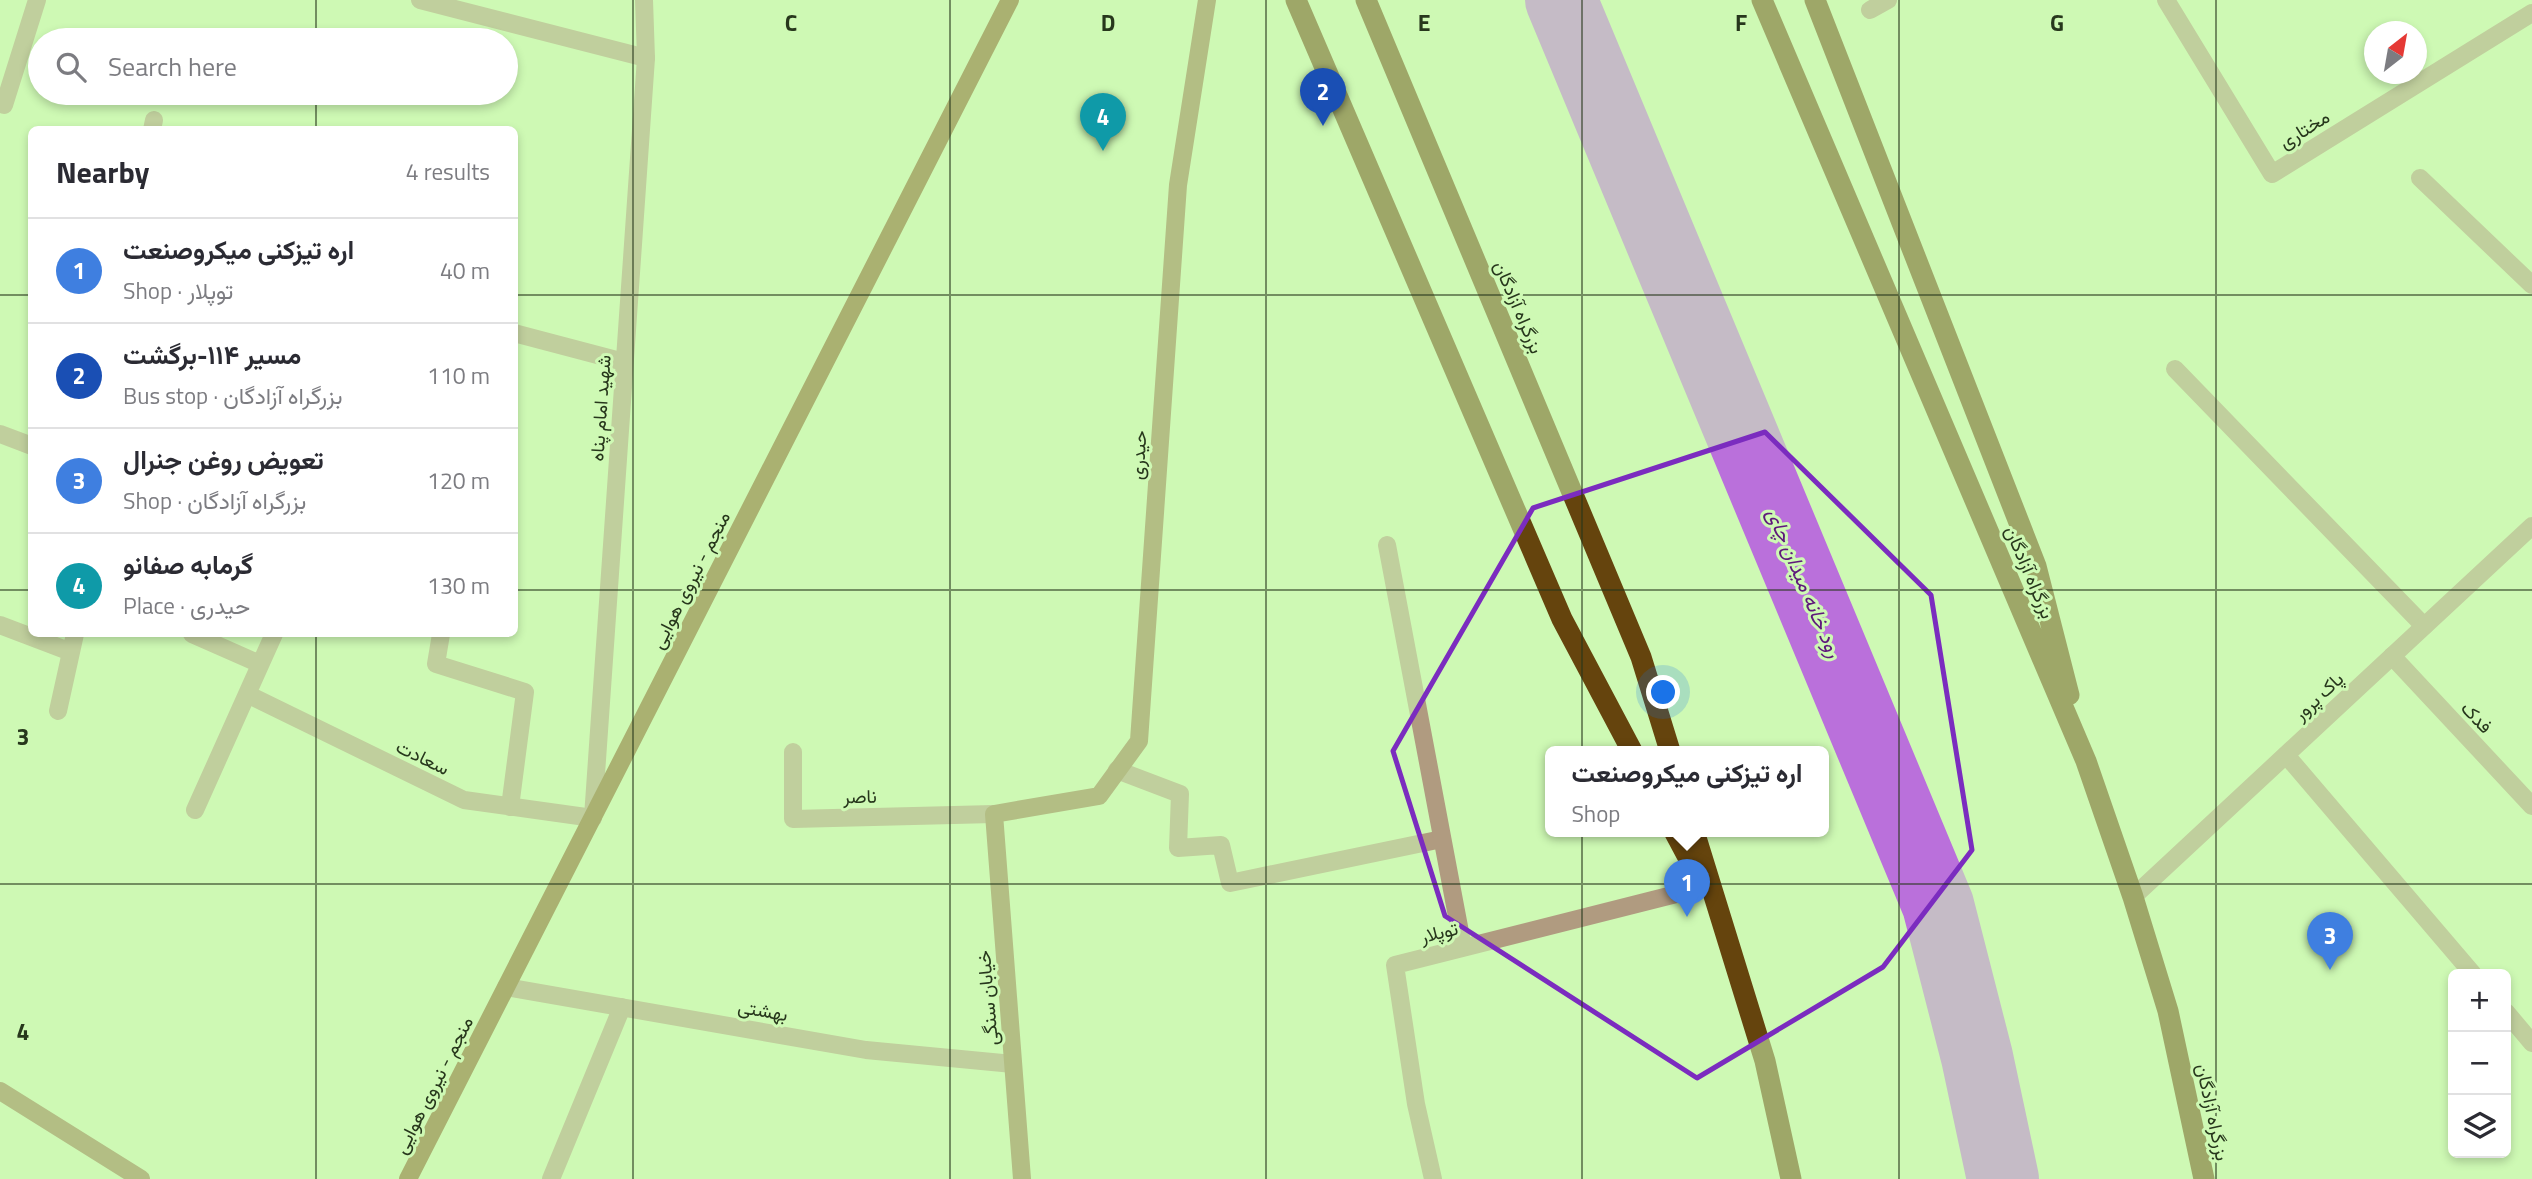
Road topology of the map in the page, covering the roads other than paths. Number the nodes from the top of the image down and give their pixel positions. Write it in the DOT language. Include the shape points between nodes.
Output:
graph roads {
  1 [pos="37,0"];
  2 [pos="420,0"];
  3 [pos="644,0"];
  4 [pos="1010,0"];
  5 [pos="1207,0"];
  6 [pos="1296,0"];
  7 [pos="1366,0"];
  8 [pos="1762,0"];
  9 [pos="1815,0"];
  10 [pos="1888,0"];
  11 [pos="2166,0"];
  12 [pos="1870,10"];
  13 [pos="2532,13"];
  14 [pos="28,28"];
  15 [pos="28,29"];
  16 [pos="646,58"];
  17 [pos="4,105"];
  18 [pos="2420,178"];
  19 [pos="2532,285"];
  20 [pos="518,333"];
  21 [pos="624,362"];
  22 [pos="2175,369"];
  23 [pos="0,434"];
  24 [pos="28,444"];
  25 [pos="2532,526"];
  26 [pos="1387,545"];
  27 [pos="0,625"];
  28 [pos="2424,626"];
  29 [pos="28,636"];
  30 [pos="32,637"];
  31 [pos="74,637"];
  32 [pos="199,637"];
  33 [pos="273,637"];
  34 [pos="440,637"];
  35 [pos="71,652"];
  36 [pos="2392,656"];
  37 [pos="260,664"];
  38 [pos="247,694"];
  39 [pos="58,711"];
  40 [pos="1629,746"];
  41 [pos="1668,746"];
  42 [pos="793,752"];
  43 [pos="2286,755"];
  44 [pos="2086,761"];
  45 [pos="1117,770"];
  46 [pos="2532,806"];
  47 [pos="510,807"];
  48 [pos="195,810"];
  49 [pos="994,814"];
  50 [pos="593,818"];
  51 [pos="1677,837"];
  52 [pos="1696,837"];
  53 [pos="1442,839"];
  54 [pos="1704,887"];
  55 [pos="2133,897"];
  56 [pos="1722,921"];
  57 [pos="1463,948"];
  58 [pos="2469,969"];
  59 [pos="506,987"];
  60 [pos="622,1007"];
  61 [pos="2511,1018"];
  62 [pos="2532,1043"];
  63 [pos="1013,1064"];
  64 [pos="0,1091"];
  65 [pos="141,1179"];
  66 [pos="408,1179"];
  67 [pos="551,1179"];
  68 [pos="1022,1179"];
  69 [pos="1433,1179"];
  70 [pos="1791,1179"];
  71 [pos="2204,1179"];
  1 -- 14 [label="street"];
  2 -- 16 [label="street"];
  3 -- 16 [label="street, شهید امام پناه"];
  4 -- 50 [label="main road, منجم - نیروی هوایی"];
  5 -- 45 [label="street, حیدری" via="1178,185 1139,741"];
  6 -- 40 [label="highway" via="1562,619"];
  7 -- 41 [label="highway, بزرگراه آزادگان" via="1641,657"];
  8 -- 44 [label="highway, بزرگراه آزادگان"];
  9 -- 44 [label="highway" via="2036,566"];
  10 -- 12 [label="street"];
  11 -- 13 [label="street, مختاری" via="2272,174"];
  15 -- 17 [label="street"];
  16 -- 21 [label="street, شهید امام پناه"];
  18 -- 19 [label="street"];
  20 -- 21 [label="street"];
  21 -- 50 [label="street, شهید امام پناه"];
  22 -- 28 [label="street"];
  23 -- 24 [label="street"];
  25 -- 28 [label="street, پاک پرور"];
  26 -- 53 [label="street"];
  27 -- 29 [label="street"];
  28 -- 36 [label="street, پاک پرور"];
  30 -- 35 [label="street"];
  31 -- 35 [label="street"];
  32 -- 37 [label="street"];
  33 -- 37 [label="street"];
  34 -- 47 [label="street" via="436,664 525,692"];
  35 -- 39 [label="street"];
  36 -- 43 [label="street, پاک پرور"];
  36 -- 46 [label="street, فدک"];
  37 -- 38 [label="street"];
  38 -- 47 [label="street, سعادت" via="464,800"];
  38 -- 48 [label="street"];
  42 -- 49 [label="street, ناصر" via="793,819"];
  43 -- 55 [label="street, پاک پرور"];
  43 -- 58 [label="street"];
  44 -- 55 [label="highway, بزرگراه آزادگان"];
  45 -- 49 [label="street, حیدری" via="1099,796"];
  45 -- 53 [label="street" via="1180,794 1178,848 1221,845 1230,883"];
  47 -- 50 [label="street, سعادت"];
  49 -- 63 [label="street, خیابان سنگی"];
  50 -- 59 [label="main road, منجم - نیروی هوایی"];
  51 -- 54 [label="highway"];
  52 -- 56 [label="highway"];
  53 -- 57 [label="street"];
  54 -- 56 [label="highway"];
  54 -- 57 [label="street, توپلار"];
  55 -- 71 [label="highway, بزرگراه آزادگان" via="2168,1011"];
  56 -- 70 [label="highway" via="1765,1061"];
  57 -- 69 [label="street, توپلار" via="1395,965 1416,1104"];
  59 -- 60 [label="street, بهشتی"];
  59 -- 66 [label="main road, منجم - نیروی هوایی"];
  60 -- 63 [label="street, بهشتی" via="866,1050"];
  60 -- 67 [label="street"];
  61 -- 62 [label="street"];
  63 -- 68 [label="street, خیابان سنگی"];
  64 -- 65 [label="street"];
}
